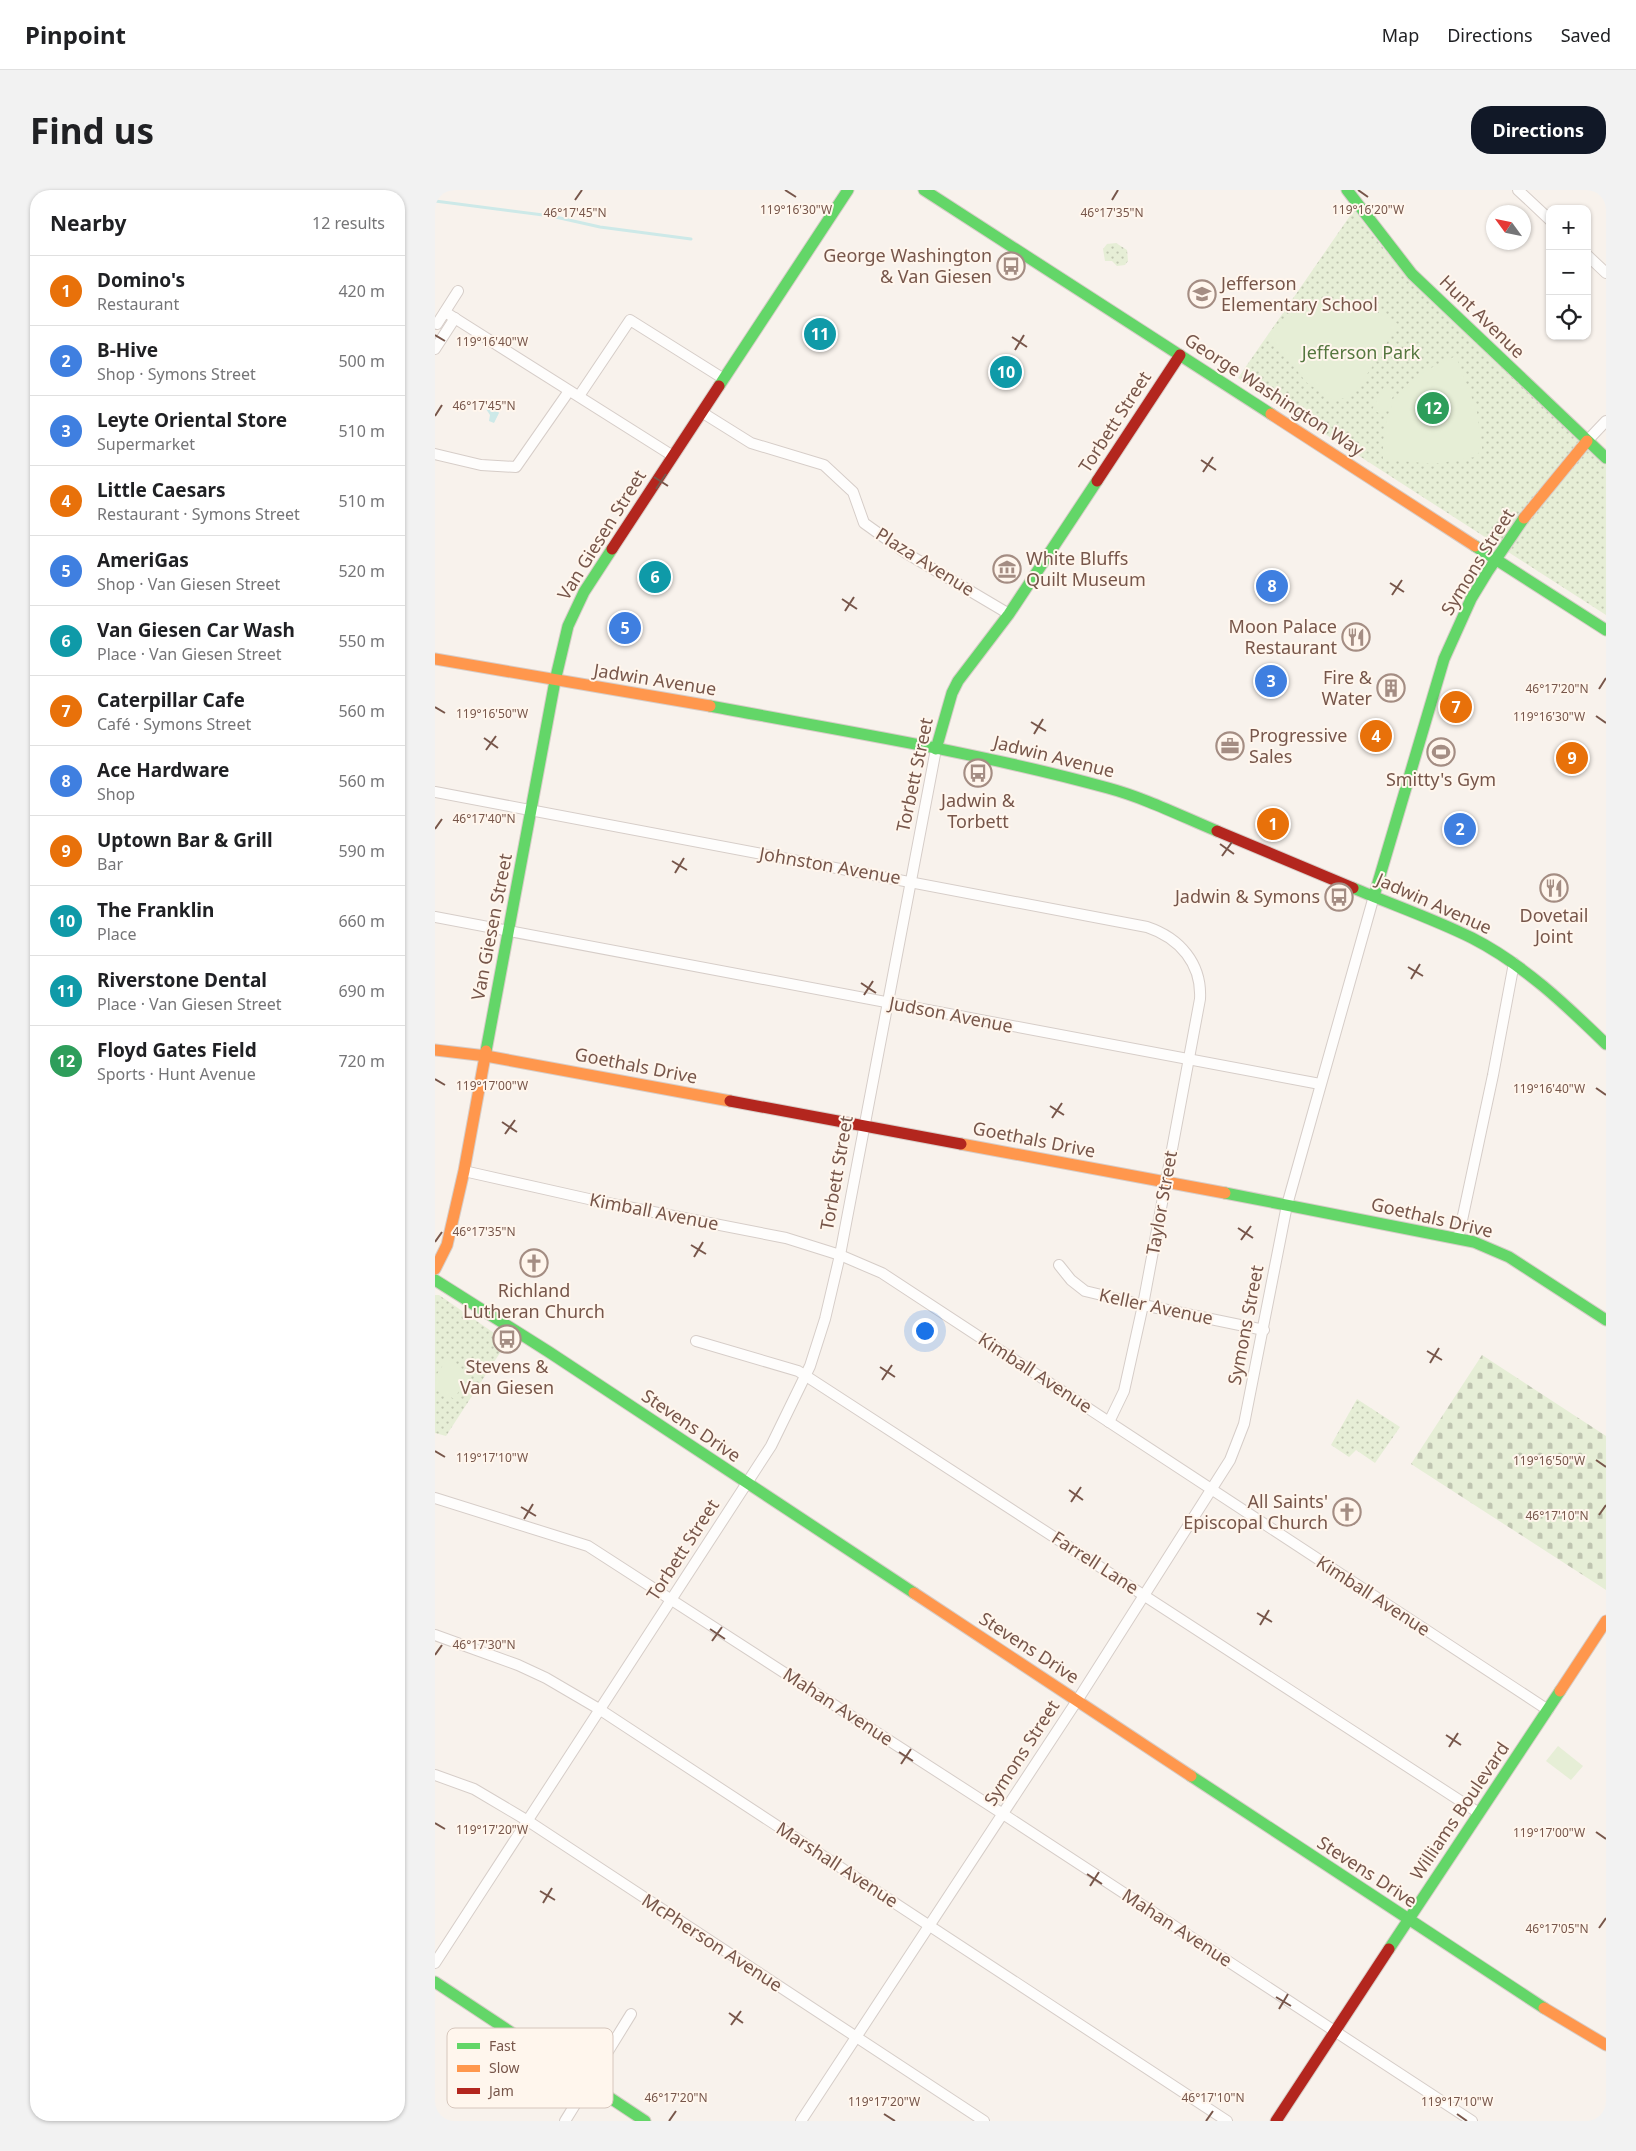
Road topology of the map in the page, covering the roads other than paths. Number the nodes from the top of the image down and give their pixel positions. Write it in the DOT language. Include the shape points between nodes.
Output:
graph roads {
  1 [pos="848,190"];
  2 [pos="923,190"];
  3 [pos="1347,190"];
  4 [pos="1518,190"];
  5 [pos="1546,216"];
  6 [pos="1591,259"];
  7 [pos="1606,272"];
  8 [pos="458,291"];
  9 [pos="445,312"];
  10 [pos="455,318"];
  11 [pos="437,324"];
  12 [pos="435,349"];
  13 [pos="1180,355"];
  14 [pos="724,379"];
  15 [pos="569,391"];
  16 [pos="579,396"];
  17 [pos="703,413"];
  18 [pos="1606,421"];
  19 [pos="1587,441"];
  20 [pos="435,454"];
  21 [pos="673,456"];
  22 [pos="1606,458"];
  23 [pos="1496,559"];
  24 [pos="1009,614"];
  25 [pos="1606,630"];
  26 [pos="435,658"];
  27 [pos="555,681"];
  28 [pos="936,749"];
  29 [pos="435,792"];
  30 [pos="531,811"];
  31 [pos="912,881"];
  32 [pos="1375,896"];
  33 [pos="435,917"];
  34 [pos="508,931"];
  35 [pos="1513,963"];
  36 [pos="1199,980"];
  37 [pos="886,1003"];
  38 [pos="1606,1044"];
  39 [pos="435,1050"];
  40 [pos="486,1056"];
  41 [pos="1187,1060"];
  42 [pos="1320,1084"];
  43 [pos="863,1126"];
  44 [pos="464,1171"];
  45 [pos="1166,1183"];
  46 [pos="1287,1205"];
  47 [pos="1458,1239"];
  48 [pos="840,1255"];
  49 [pos="1059,1265"];
  50 [pos="435,1269"];
  51 [pos="435,1280"];
  52 [pos="1143,1305"];
  53 [pos="1606,1320"];
  54 [pos="1264,1330"];
  55 [pos="697,1341"];
  56 [pos="806,1376"];
  57 [pos="1109,1422"];
  58 [pos="747,1484"];
  59 [pos="1212,1490"];
  60 [pos="435,1498"];
  61 [pos="1145,1595"];
  62 [pos="672,1599"];
  63 [pos="1606,1621"];
  64 [pos="435,1635"];
  65 [pos="1077,1701"];
  66 [pos="599,1709"];
  67 [pos="1548,1710"];
  68 [pos="435,1775"];
  69 [pos="1479,1813"];
  70 [pos="1003,1814"];
  71 [pos="528,1821"];
  72 [pos="1409,1920"];
  73 [pos="929,1926"];
  74 [pos="435,1963"];
  75 [pos="435,1982"];
  76 [pos="631,2014"];
  77 [pos="504,2028"];
  78 [pos="1335,2031"];
  79 [pos="856,2038"];
  80 [pos="613,2042"];
  81 [pos="1606,2044"];
  82 [pos="613,2100"];
  83 [pos="573,2108"];
  84 [pos="565,2121"];
  85 [pos="645,2121"];
  86 [pos="801,2121"];
  87 [pos="984,2121"];
  88 [pos="1227,2121"];
  89 [pos="1276,2121"];
  90 [pos="1472,2121"];
  1 -- 14 [label="main road, Van Giesen Street"];
  2 -- 13 [label="main road, George Washington Way"];
  3 -- 19 [label="main road, Hunt Avenue" via="1412,274"];
  4 -- 5 [label="street"];
  6 -- 7 [label="street"];
  8 -- 9 [label="street"];
  9 -- 10 [label="street"];
  9 -- 11 [label="street"];
  10 -- 12 [label="street"];
  10 -- 15 [label="street"];
  13 -- 23 [label="main road, George Washington Way"];
  13 -- 24 [label="main road, Torbett Street"];
  14 -- 16 [label="street" via="630,320"];
  14 -- 17 [label="main road, Van Giesen Street"];
  15 -- 16 [label="street"];
  15 -- 20 [label="street" via="516,466 481,465"];
  16 -- 21 [label="street"];
  17 -- 21 [label="main road, Van Giesen Street"];
  17 -- 24 [label="street, Plaza Avenue" via="751,444 824,465 853,492 864,523 906,553"];
  18 -- 19 [label="street, Symons Street"];
  19 -- 22 [label="main road, Hunt Avenue"];
  19 -- 23 [label="main road, Symons Street" via="1544,490"];
  21 -- 27 [label="main road, Van Giesen Street" via="581,598 565,637"];
  23 -- 25 [label="main road, George Washington Way"];
  23 -- 32 [label="main road, Symons Street" via="1466,608 1445,659"];
  24 -- 28 [label="main road, Torbett Street" via="958,681"];
  26 -- 27 [label="main road, Jadwin Avenue"];
  27 -- 28 [label="main road, Jadwin Avenue"];
  27 -- 30 [label="main road, Van Giesen Street"];
  28 -- 31 [label="street, Torbett Street"];
  28 -- 32 [label="main road, Jadwin Avenue" via="1071,778 1129,795"];
  29 -- 30 [label="street, Johnston Avenue"];
  30 -- 31 [label="street, Johnston Avenue"];
  30 -- 34 [label="main road, Van Giesen Street"];
  31 -- 36 [label="street, Johnston Avenue" via="1156,930 1184,949"];
  31 -- 37 [label="street, Torbett Street"];
  32 -- 35 [label="main road, Jadwin Avenue" via="1455,930"];
  32 -- 42 [label="street, Symons Street"];
  33 -- 34 [label="street, Judson Avenue"];
  34 -- 37 [label="street, Judson Avenue"];
  34 -- 40 [label="main road, Van Giesen Street"];
  35 -- 38 [label="main road, Jadwin Avenue" via="1553,994"];
  35 -- 47 [label="street"];
  36 -- 41 [label="street, Taylor Street" via="1200,999"];
  37 -- 41 [label="street, Judson Avenue"];
  37 -- 43 [label="street, Torbett Street"];
  39 -- 40 [label="main road, Goethals Drive"];
  40 -- 43 [label="main road, Goethals Drive"];
  40 -- 44 [label="main road, Van Giesen Street"];
  41 -- 42 [label="street, Judson Avenue"];
  41 -- 45 [label="street, Taylor Street"];
  42 -- 46 [label="street, Symons Street"];
  43 -- 45 [label="main road, Goethals Drive"];
  43 -- 48 [label="street, Torbett Street"];
  44 -- 48 [label="street, Kimball Avenue" via="786,1238"];
  44 -- 50 [label="main road, Van Giesen Street" via="447,1245"];
  45 -- 46 [label="main road, Goethals Drive"];
  45 -- 52 [label="street, Taylor Street"];
  46 -- 47 [label="main road, Goethals Drive"];
  46 -- 54 [label="street, Symons Street"];
  47 -- 53 [label="main road, Goethals Drive" via="1504,1254"];
  48 -- 56 [label="street, Torbett Street" via="825,1319"];
  48 -- 57 [label="street, Kimball Avenue" via="882,1273"];
  49 -- 52 [label="street, Keller Avenue" via="1085,1291"];
  51 -- 58 [label="main road, Stevens Drive"];
  52 -- 54 [label="street, Keller Avenue"];
  52 -- 57 [label="street, Taylor Street" via="1124,1390"];
  54 -- 59 [label="street, Symons Street" via="1244,1424 1230,1460"];
  55 -- 56 [label="street, Farrell Lane"];
  56 -- 58 [label="street, Torbett Street" via="771,1446"];
  56 -- 61 [label="street, Farrell Lane"];
  57 -- 59 [label="street, Kimball Avenue"];
  58 -- 62 [label="street, Torbett Street"];
  58 -- 65 [label="main road, Stevens Drive"];
  59 -- 61 [label="street, Symons Street"];
  59 -- 67 [label="street, Kimball Avenue"];
  60 -- 62 [label="street, Mahan Avenue" via="588,1546"];
  61 -- 65 [label="street, Symons Street"];
  61 -- 69 [label="street, Farrell Lane"];
  62 -- 66 [label="street, Torbett Street"];
  62 -- 70 [label="street, Mahan Avenue"];
  63 -- 67 [label="main road, Williams Boulevard"];
  64 -- 66 [label="street, Marshall Avenue" via="518,1665"];
  65 -- 70 [label="street, Symons Street"];
  65 -- 72 [label="main road, Stevens Drive"];
  66 -- 71 [label="street, Torbett Street"];
  66 -- 73 [label="street, Marshall Avenue"];
  67 -- 69 [label="main road, Williams Boulevard"];
  68 -- 71 [label="street, McPherson Avenue" via="474,1789"];
  69 -- 72 [label="main road, Williams Boulevard"];
  70 -- 73 [label="street, Symons Street"];
  70 -- 78 [label="street, Mahan Avenue"];
  71 -- 74 [label="street, Torbett Street"];
  71 -- 79 [label="street, McPherson Avenue"];
  72 -- 78 [label="main road, Williams Boulevard"];
  72 -- 81 [label="main road, Stevens Drive"];
  73 -- 79 [label="street, Symons Street"];
  73 -- 88 [label="street, Marshall Avenue"];
  75 -- 77 [label="main road"];
  76 -- 80 [label="street"];
  78 -- 89 [label="main road, Williams Boulevard"];
  78 -- 90 [label="street, Mahan Avenue"];
  79 -- 86 [label="street, Symons Street"];
  79 -- 87 [label="street, McPherson Avenue"];
  82 -- 85 [label="main road"];
  83 -- 84 [label="street"];
}
